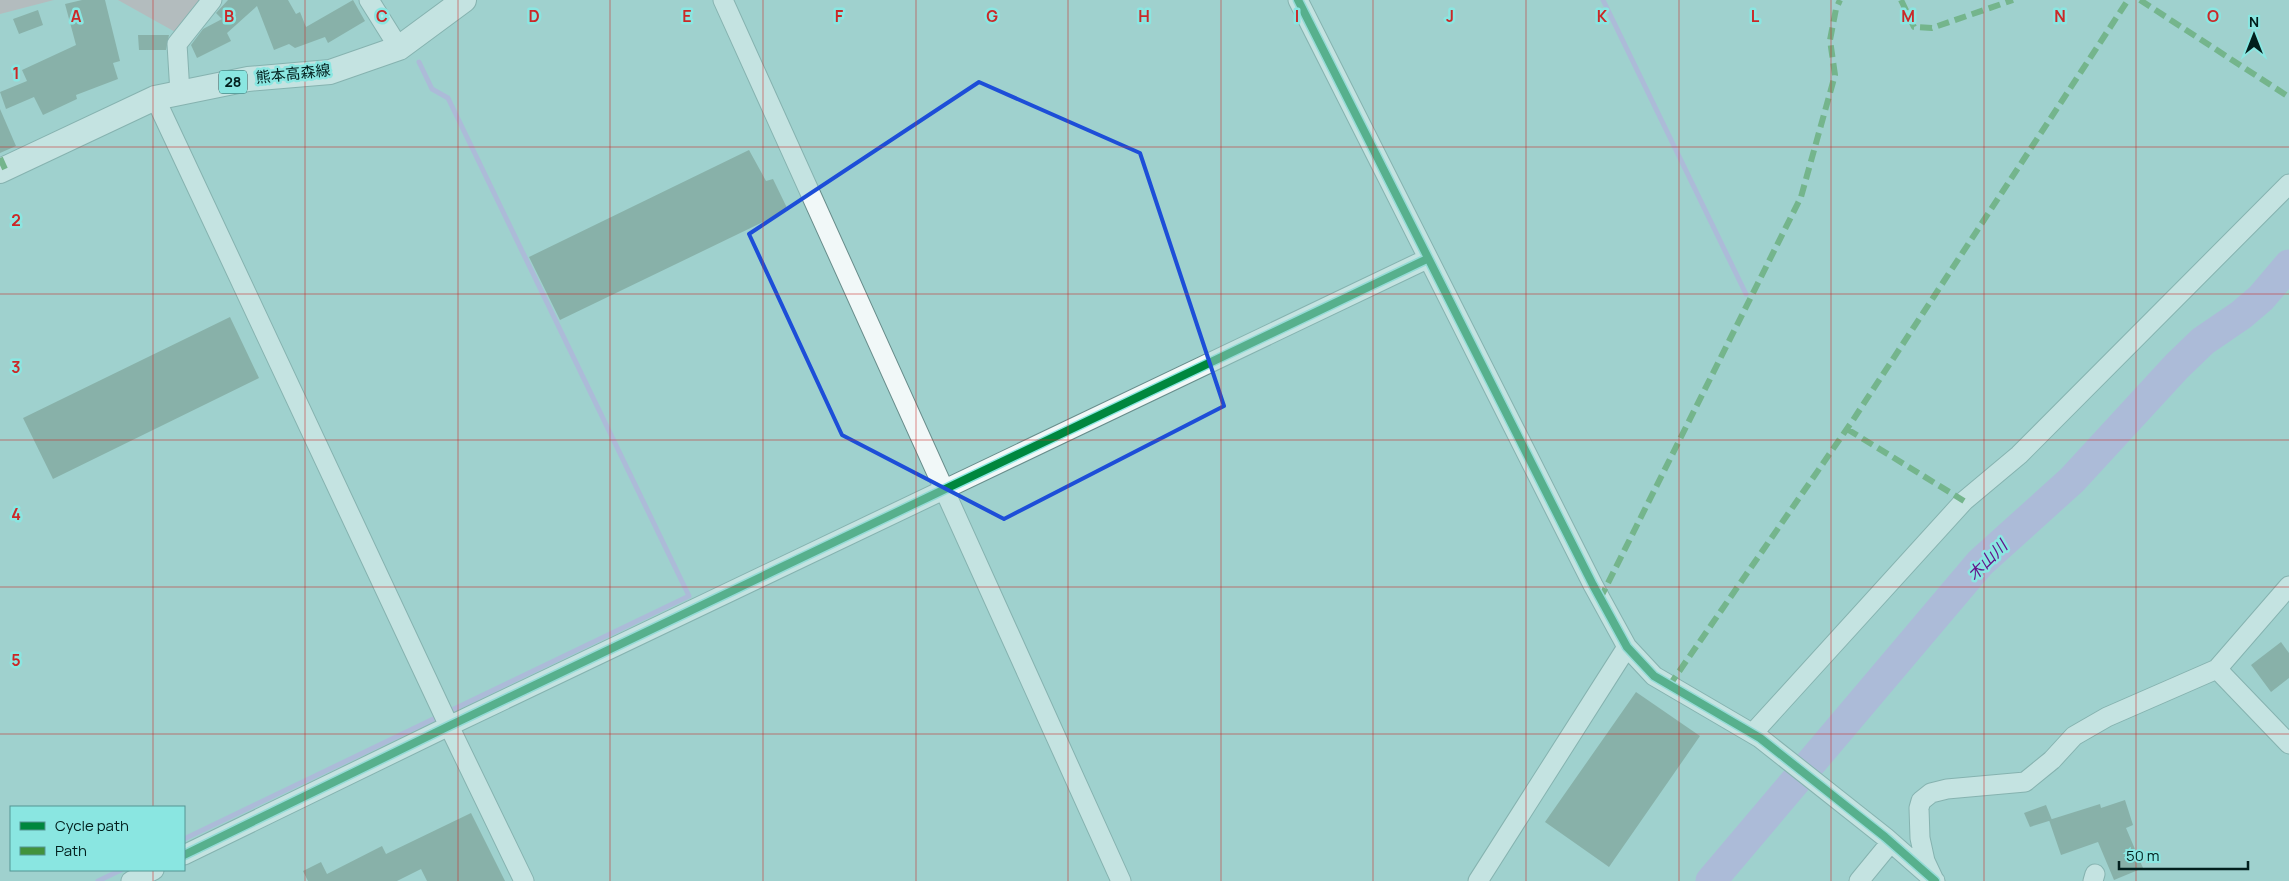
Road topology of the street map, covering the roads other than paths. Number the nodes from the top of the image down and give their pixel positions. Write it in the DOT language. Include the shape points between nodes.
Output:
graph roads {
  1 [pos="212,0"];
  2 [pos="369,0"];
  3 [pos="464,0"];
  4 [pos="723,0"];
  5 [pos="1298,0"];
  6 [pos="399,48"];
  7 [pos="180,93"];
  8 [pos="156,98"];
  9 [pos="0,171"];
  10 [pos="2289,184"];
  11 [pos="1427,259"];
  12 [pos="944,489"];
  13 [pos="2289,586"];
  14 [pos="1627,647"];
  15 [pos="2218,669"];
  16 [pos="449,726"];
  17 [pos="1756,735"];
  18 [pos="2289,744"];
  19 [pos="1888,840"];
  20 [pos="185,855"];
  21 [pos="152,871"];
  22 [pos="1934,880"];
  23 [pos="131,881"];
  24 [pos="524,881"];
  25 [pos="1121,881"];
  26 [pos="1478,881"];
  27 [pos="1859,881"];
  1 -- 7 [label="street" via="177,44"];
  2 -- 6 [label="street"];
  3 -- 6 [label="main road, 熊本高森線 / 28"];
  4 -- 12 [label="street"];
  5 -- 11 [label="street"];
  6 -- 7 [label="main road, 熊本高森線 / 28" via="330,72 248,79"];
  7 -- 8 [label="main road, 熊本高森線 / 28"];
  8 -- 9 [label="main road, 熊本高森線 / 28"];
  8 -- 16 [label="street"];
  10 -- 17 [label="street" via="2019,456 1964,501"];
  11 -- 12 [label="street"];
  11 -- 14 [label="street" via="1592,585"];
  12 -- 16 [label="street"];
  12 -- 25 [label="street"];
  13 -- 15 [label="street"];
  14 -- 17 [label="street" via="1654,676"];
  14 -- 26 [label="street"];
  15 -- 18 [label="street"];
  15 -- 22 [label="street" via="2106,717 2074,736 2025,782 1931,793 1921,801 1919,808 1920,838 1925,861"];
  16 -- 20 [label="street"];
  16 -- 24 [label="street"];
  17 -- 19 [label="street"];
  19 -- 22 [label="street"];
  19 -- 27 [label="street"];
  21 -- 23 [label="street"];
}
